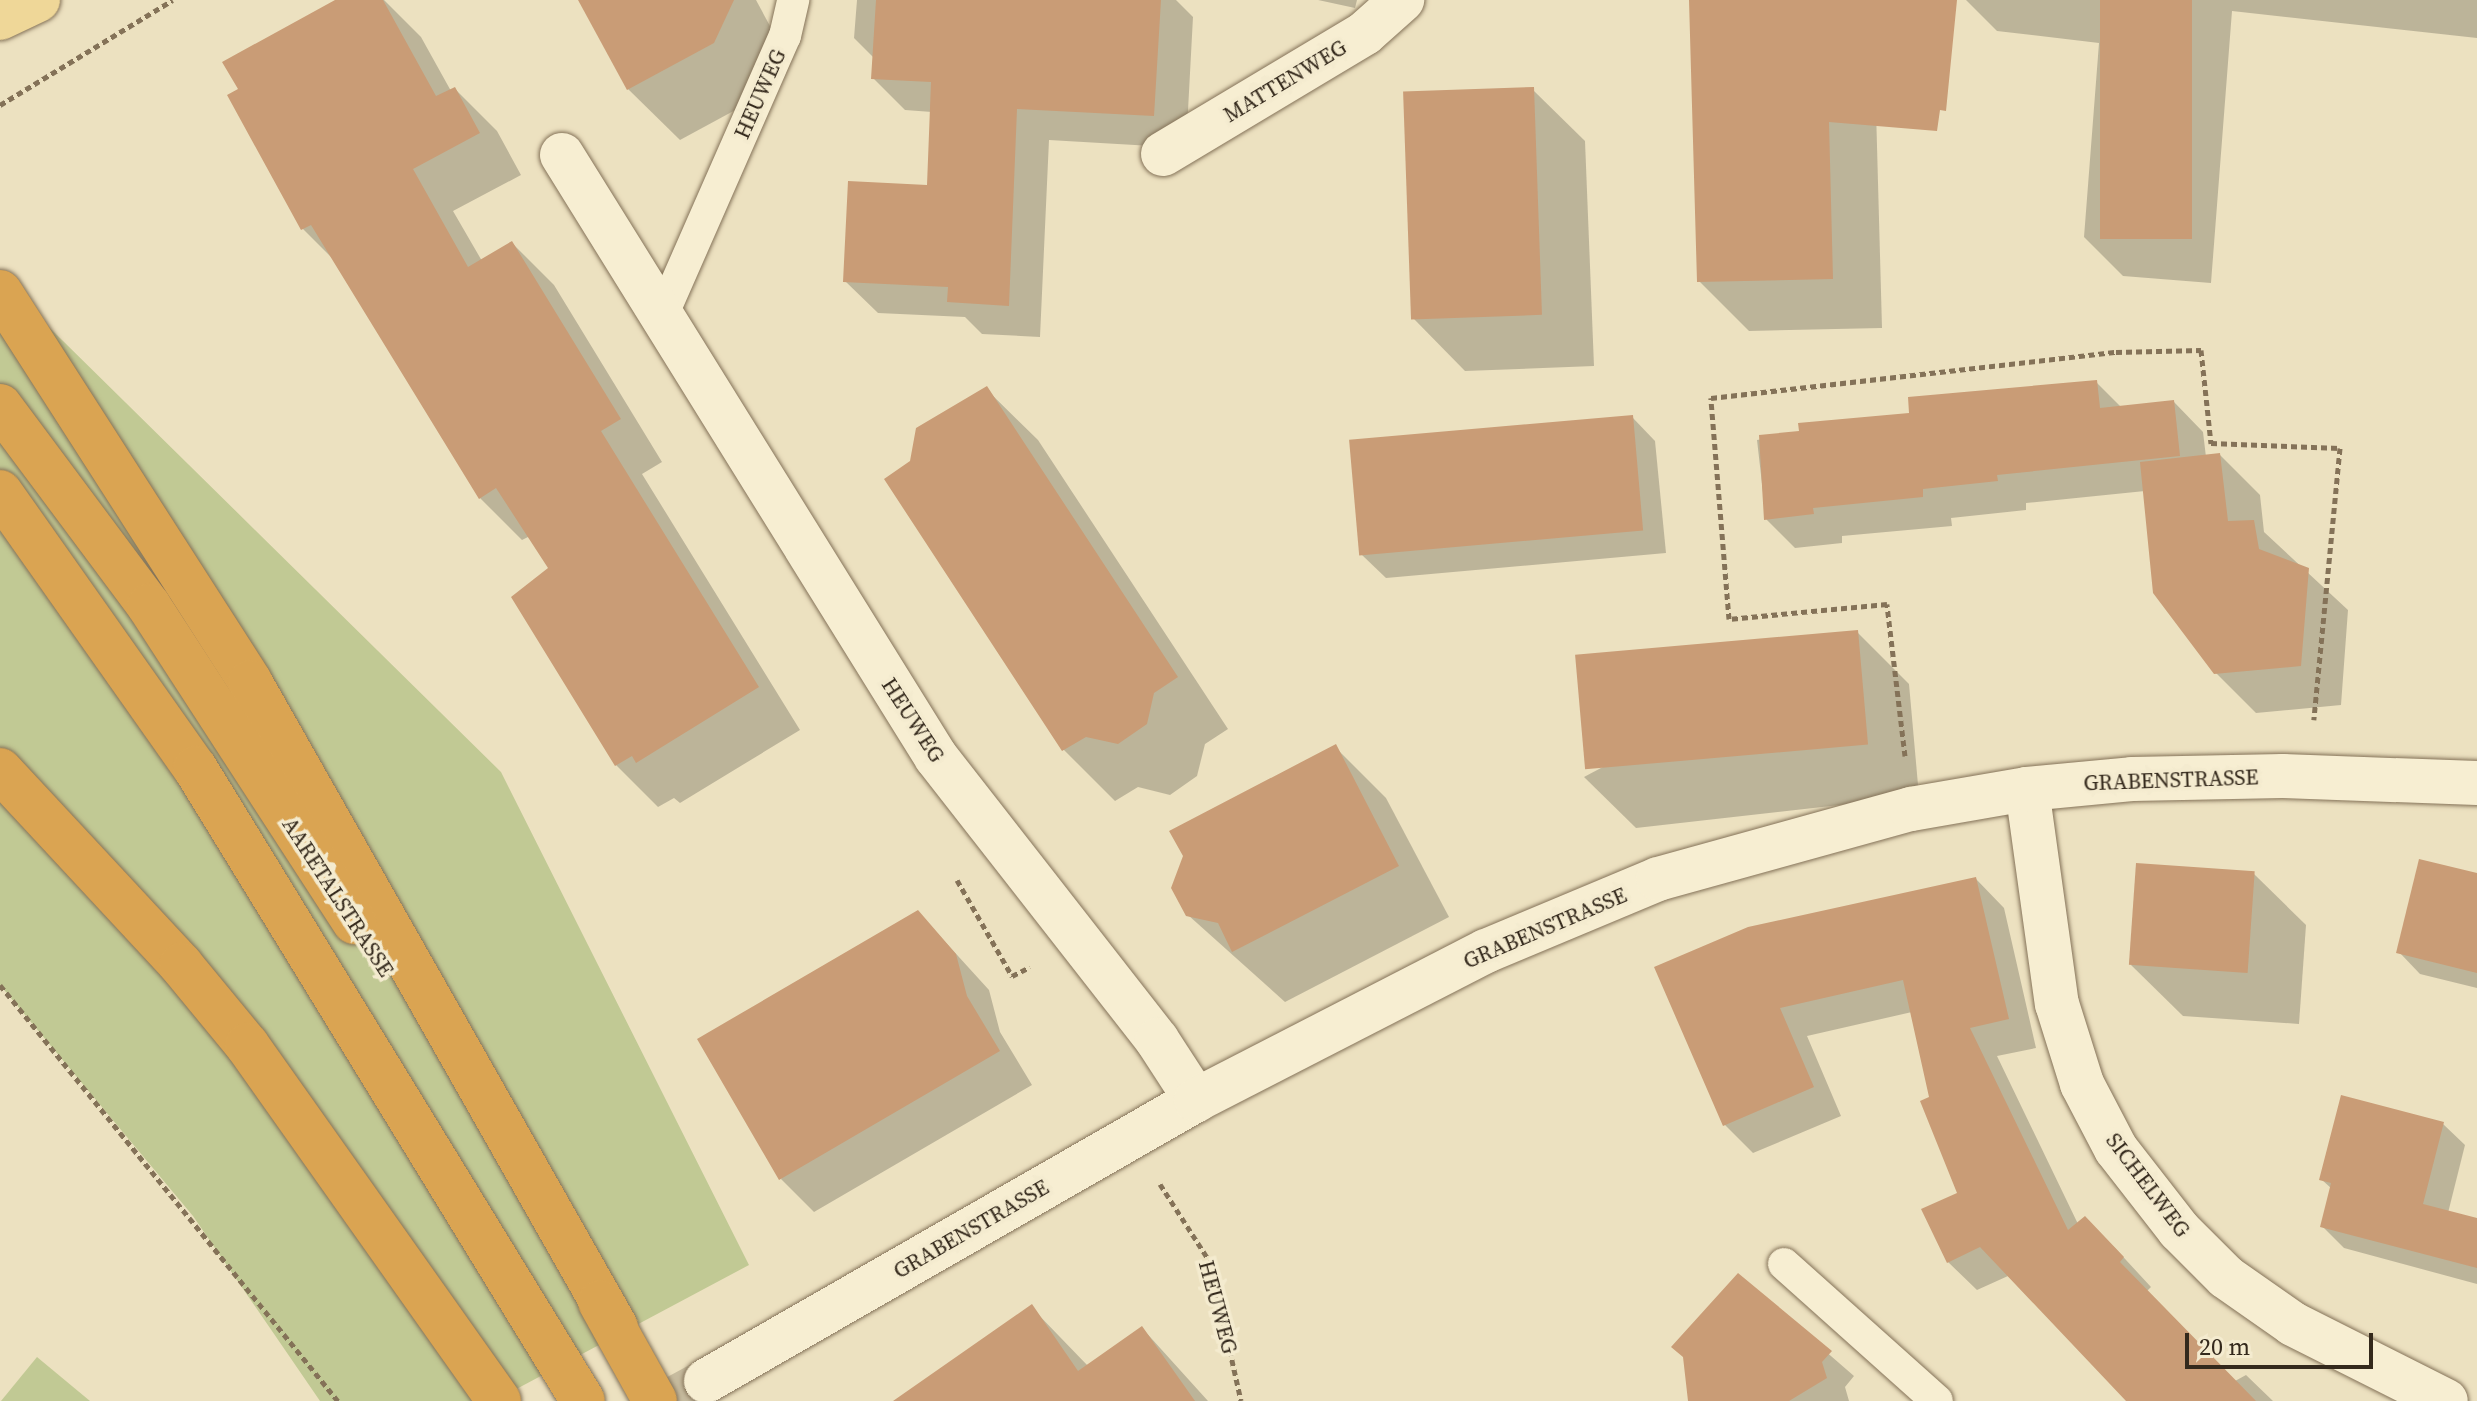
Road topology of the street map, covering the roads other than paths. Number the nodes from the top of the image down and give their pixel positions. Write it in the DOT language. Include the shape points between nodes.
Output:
graph roads {
  1 [pos="38,0"];
  2 [pos="793,0"];
  3 [pos="1402,0"];
  4 [pos="0,18"];
  5 [pos="1163,154"];
  6 [pos="562,155"];
  7 [pos="0,292"];
  8 [pos="661,318"];
  9 [pos="0,406"];
  10 [pos="0,492"];
  11 [pos="0,770"];
  12 [pos="2477,783"];
  13 [pos="2027,789"];
  14 [pos="1196,1100"];
  15 [pos="1784,1264"];
  16 [pos="616,1327"];
  17 [pos="706,1381"];
  18 [pos="499,1401"];
  19 [pos="583,1401"];
  20 [pos="655,1401"];
  21 [pos="1937,1401"];
  22 [pos="2446,1401"];
  1 -- 4 [label="main road"];
  2 -- 8 [label="lane, HEUWEG" via="785,36"];
  3 -- 5 [label="street, MATTENWEG" via="1365,33"];
  6 -- 8 [label="street, HEUWEG"];
  7 -- 16 [label="highway" via="250,682"];
  8 -- 14 [label="street, HEUWEG" via="936,757 1157,1040"];
  9 -- 16 [label="highway, AARETALSTRASSE" via="91,524 202,685"];
  10 -- 19 [label="highway" via="195,768"];
  11 -- 18 [label="highway" via="181,965 247,1045"];
  12 -- 13 [label="street, GRABENSTRASSE" via="2309,777 2132,779"];
  13 -- 14 [label="street, GRABENSTRASSE" via="1911,809 1658,879 1486,951"];
  13 -- 22 [label="street, SICHELWEG" via="2057,1004 2082,1084 2116,1149 2179,1230 2226,1277 2293,1324"];
  14 -- 17 [label="street, GRABENSTRASSE"];
  15 -- 21 [label="lane"];
  16 -- 20 [label="highway, AARETALSTRASSE"];
}
